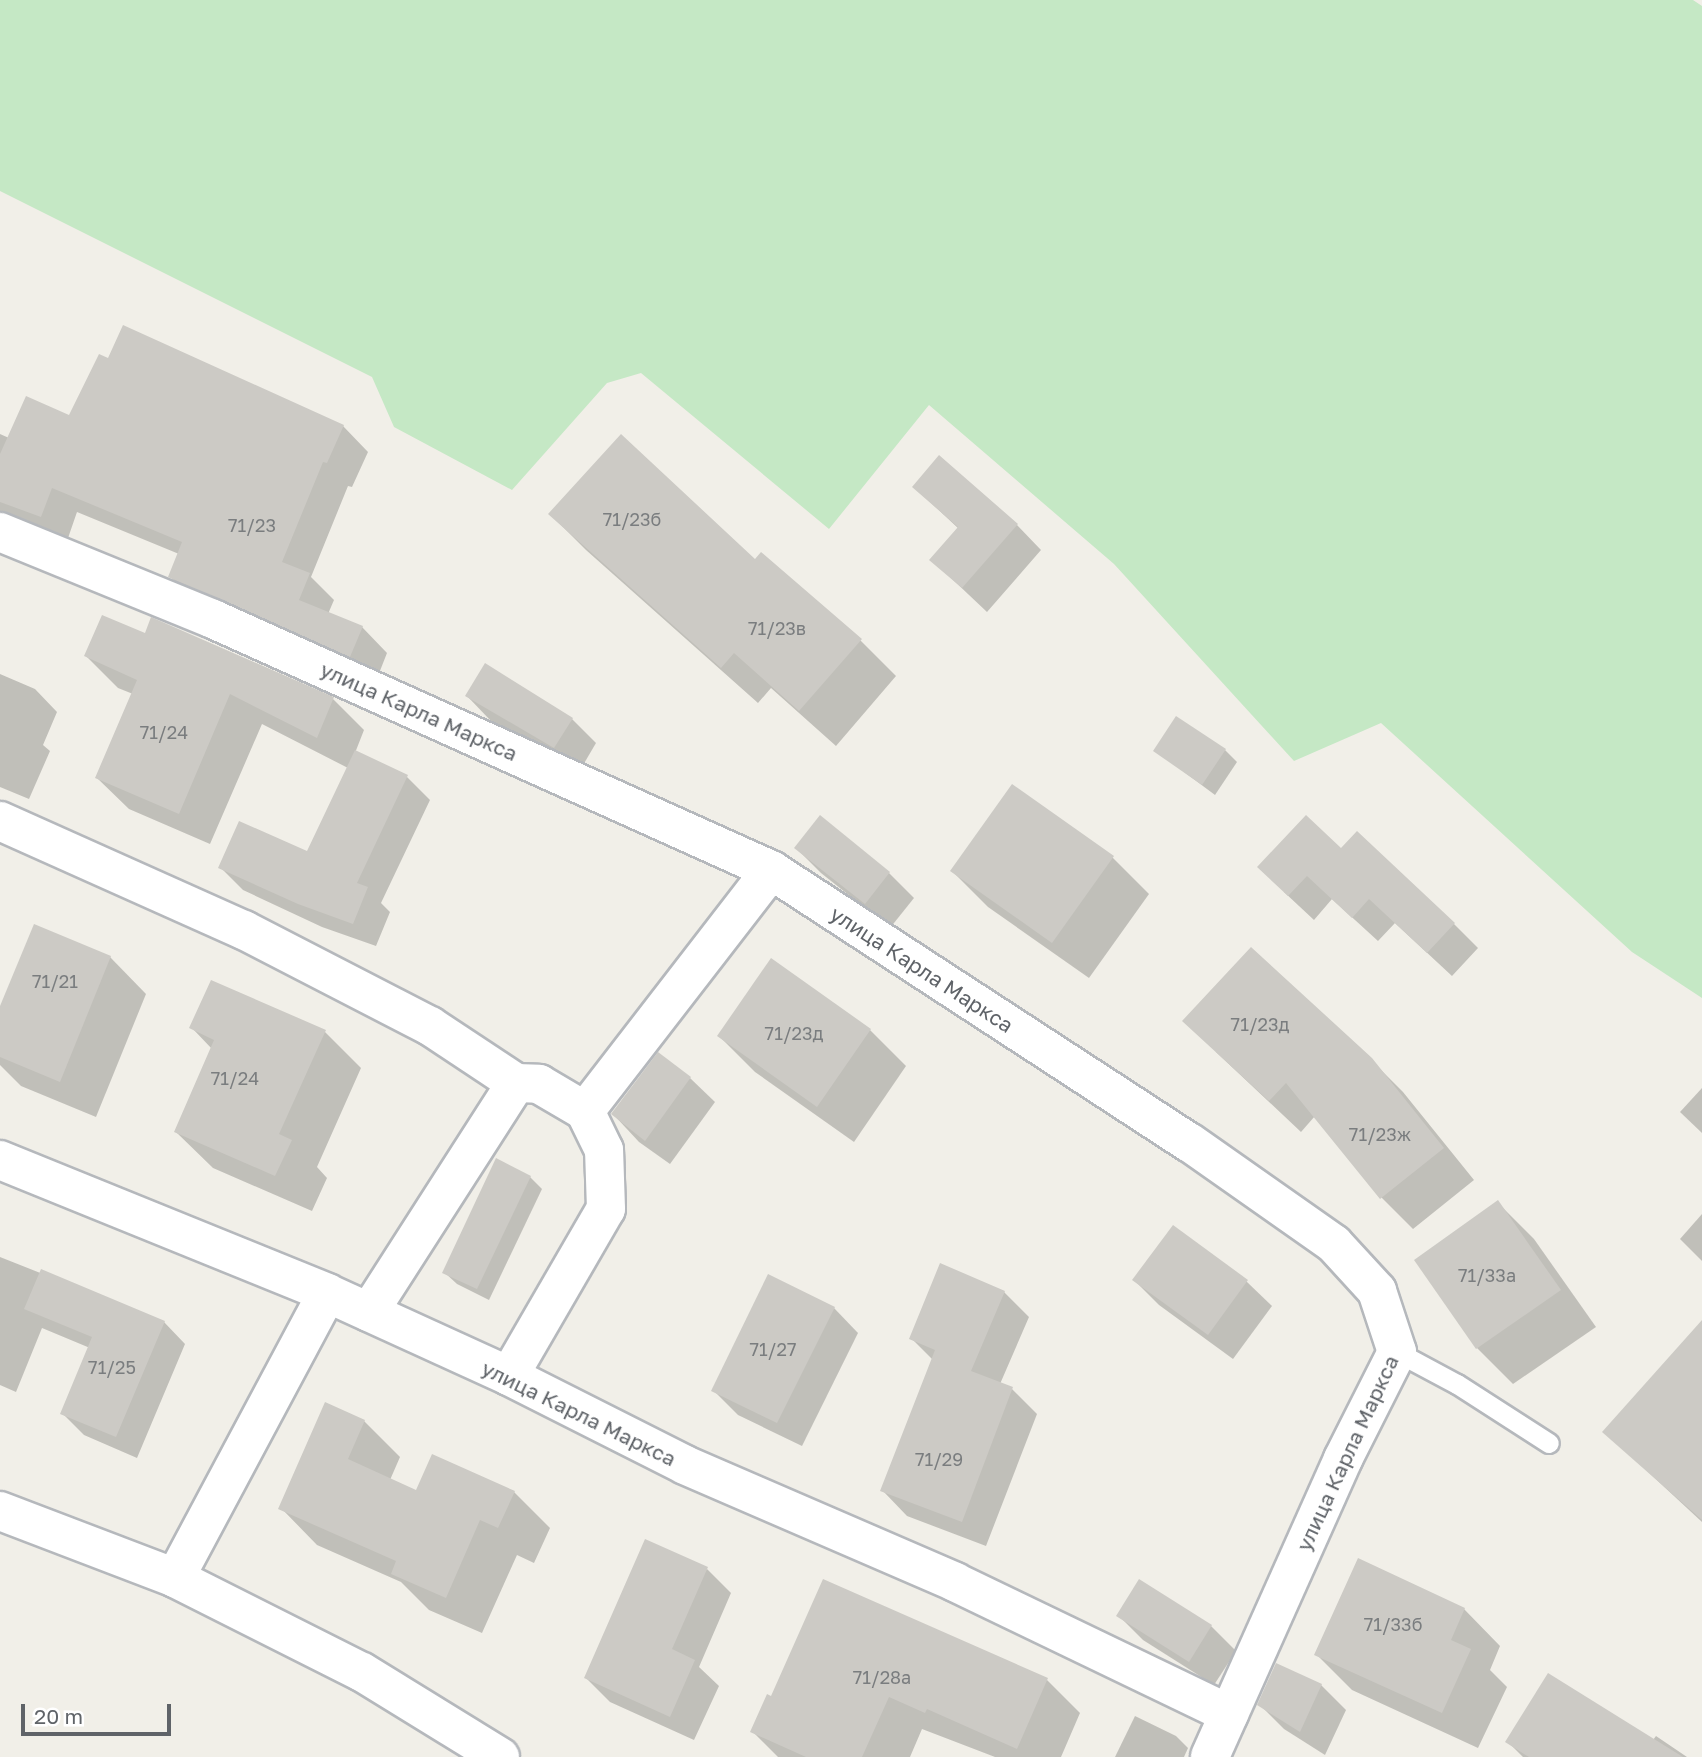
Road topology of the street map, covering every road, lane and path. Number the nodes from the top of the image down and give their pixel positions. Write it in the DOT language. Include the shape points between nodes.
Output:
graph roads {
  1 [pos="0,532"];
  2 [pos="0,821"];
  3 [pos="771,870"];
  4 [pos="516,1083"];
  5 [pos="585,1111"];
  6 [pos="0,1160"];
  7 [pos="327,1293"];
  8 [pos="369,1312"];
  9 [pos="1397,1352"];
  10 [pos="509,1376"];
  11 [pos="1549,1443"];
  12 [pos="0,1511"];
  13 [pos="175,1578"];
  14 [pos="1229,1714"];
  15 [pos="500,1757"];
  16 [pos="1210,1757"];
  1 -- 3 [label="street, улица Карла Маркса" via="214,619"];
  2 -- 4 [label="street" via="256,936 429,1026"];
  3 -- 5 [label="street"];
  3 -- 9 [label="street, улица Карла Маркса" via="1189,1142 1334,1244 1377,1291"];
  4 -- 5 [label="street" via="539,1084"];
  4 -- 8 [label="street"];
  5 -- 10 [label="street" via="604,1150 606,1209"];
  6 -- 7 [label="street, улица Карла Маркса"];
  7 -- 8 [label="street, улица Карла Маркса"];
  7 -- 13 [label="street"];
  8 -- 10 [label="street, улица Карла Маркса"];
  9 -- 11 [label="lane"];
  9 -- 14 [label="street, улица Карла Маркса" via="1343,1460"];
  10 -- 14 [label="street, улица Карла Маркса" via="685,1465 955,1582"];
  12 -- 13 [label="street"];
  13 -- 15 [label="street" via="362,1672"];
  14 -- 16 [label="street, улица Карла Маркса"];
}
